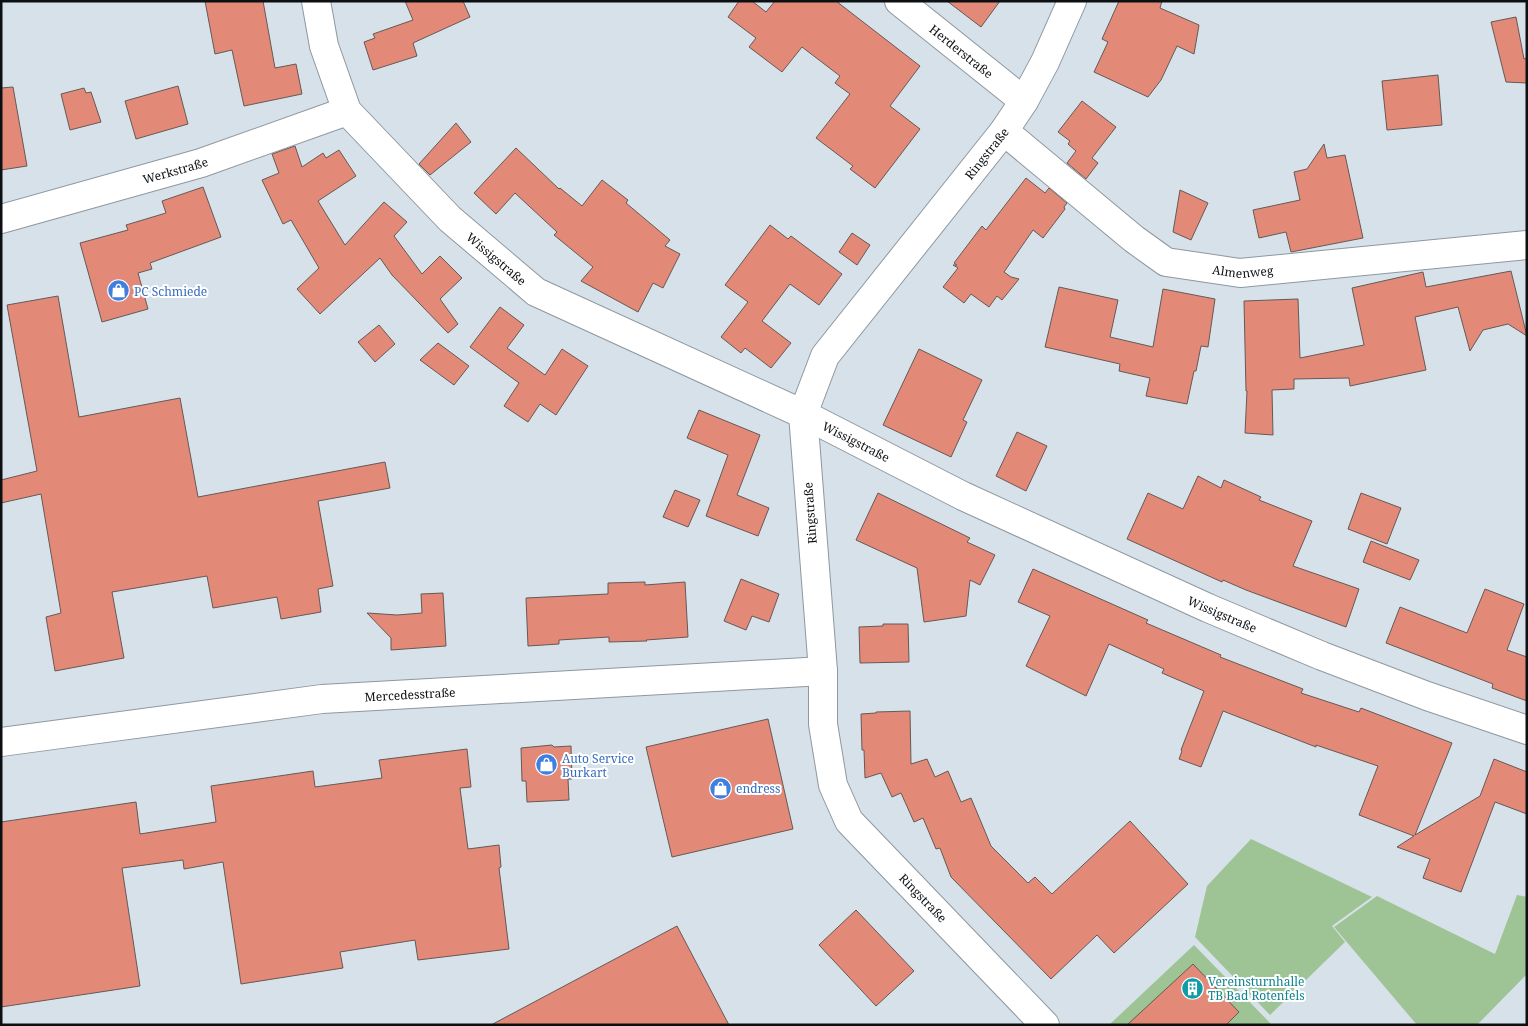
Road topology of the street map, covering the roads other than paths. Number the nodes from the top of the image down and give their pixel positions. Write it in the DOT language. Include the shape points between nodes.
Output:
graph roads {
  1 [pos="316,1"];
  2 [pos="899,1"];
  3 [pos="1072,1"];
  4 [pos="1024,101"];
  5 [pos="347,111"];
  6 [pos="1004,131"];
  7 [pos="1,219"];
  8 [pos="1527,245"];
  9 [pos="803,414"];
  10 [pos="823,671"];
  11 [pos="1527,730"];
  12 [pos="1,742"];
  13 [pos="1045,1025"];
  1 -- 5 [label="street, Wissigstraße" via="324,46"];
  2 -- 4 [label="street, Herderstraße"];
  3 -- 4 [label="street, Ringstraße"];
  4 -- 6 [label="street, Ringstraße"];
  5 -- 7 [label="street, Werkstraße" via="201,163"];
  5 -- 9 [label="street, Wissigstraße" via="450,219 536,292"];
  6 -- 8 [label="street, Almenweg" via="1166,262 1240,273"];
  6 -- 9 [label="street, Ringstraße" via="825,356"];
  9 -- 10 [label="street, Ringstraße"];
  9 -- 11 [label="street, Wissigstraße" via="963,496 1208,608 1339,663"];
  10 -- 12 [label="street, Mercedesstraße" via="322,699"];
  10 -- 13 [label="street, Ringstraße" via="823,724 833,785 849,821"];
}
